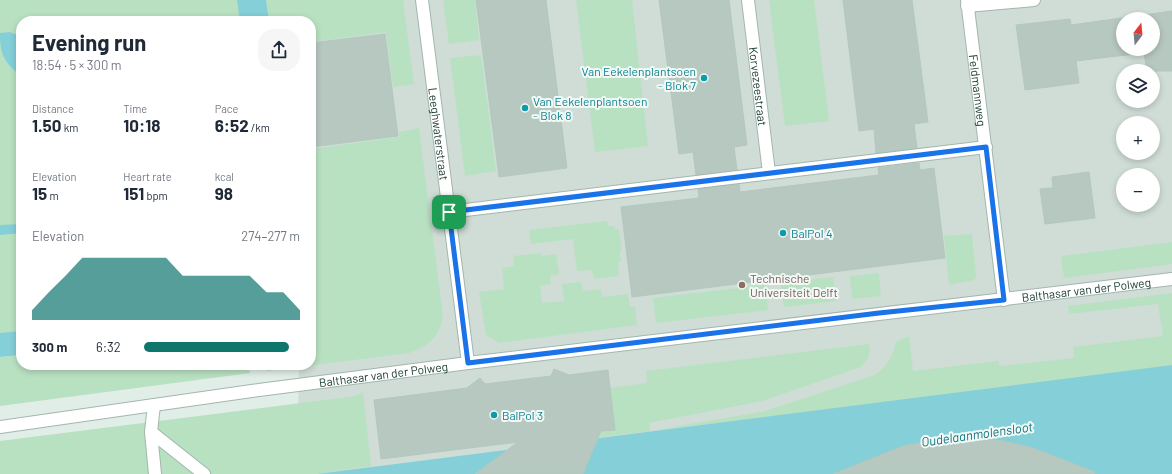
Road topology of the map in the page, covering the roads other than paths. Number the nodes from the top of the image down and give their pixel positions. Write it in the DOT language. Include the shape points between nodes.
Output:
graph roads {
  1 [pos="422,0"];
  2 [pos="748,0"];
  3 [pos="1034,0"];
  4 [pos="967,3"];
  5 [pos="986,147"];
  6 [pos="769,173"];
  7 [pos="449,212"];
  8 [pos="1172,279"];
  9 [pos="1004,300"];
  10 [pos="468,363"];
  11 [pos="154,406"];
  12 [pos="0,427"];
  13 [pos="151,432"];
  14 [pos="155,474"];
  15 [pos="204,474"];
  1 -- 7 [label="street, Leeghwaterstraat"];
  2 -- 6 [label="street, Korvezeestraat"];
  3 -- 4 [label="street"];
  4 -- 5 [label="street, Feldmannweg"];
  5 -- 6 [label="street"];
  5 -- 9 [label="street, Feldmannweg"];
  6 -- 7 [label="street"];
  7 -- 10 [label="street, Leeghwaterstraat"];
  8 -- 9 [label="street, Balthasar van der Polweg"];
  9 -- 10 [label="street, Balthasar van der Polweg"];
  10 -- 11 [label="street, Balthasar van der Polweg"];
  11 -- 12 [label="street, Balthasar van der Polweg"];
  11 -- 13 [label="street"];
  13 -- 14 [label="street"];
  13 -- 15 [label="street"];
}
